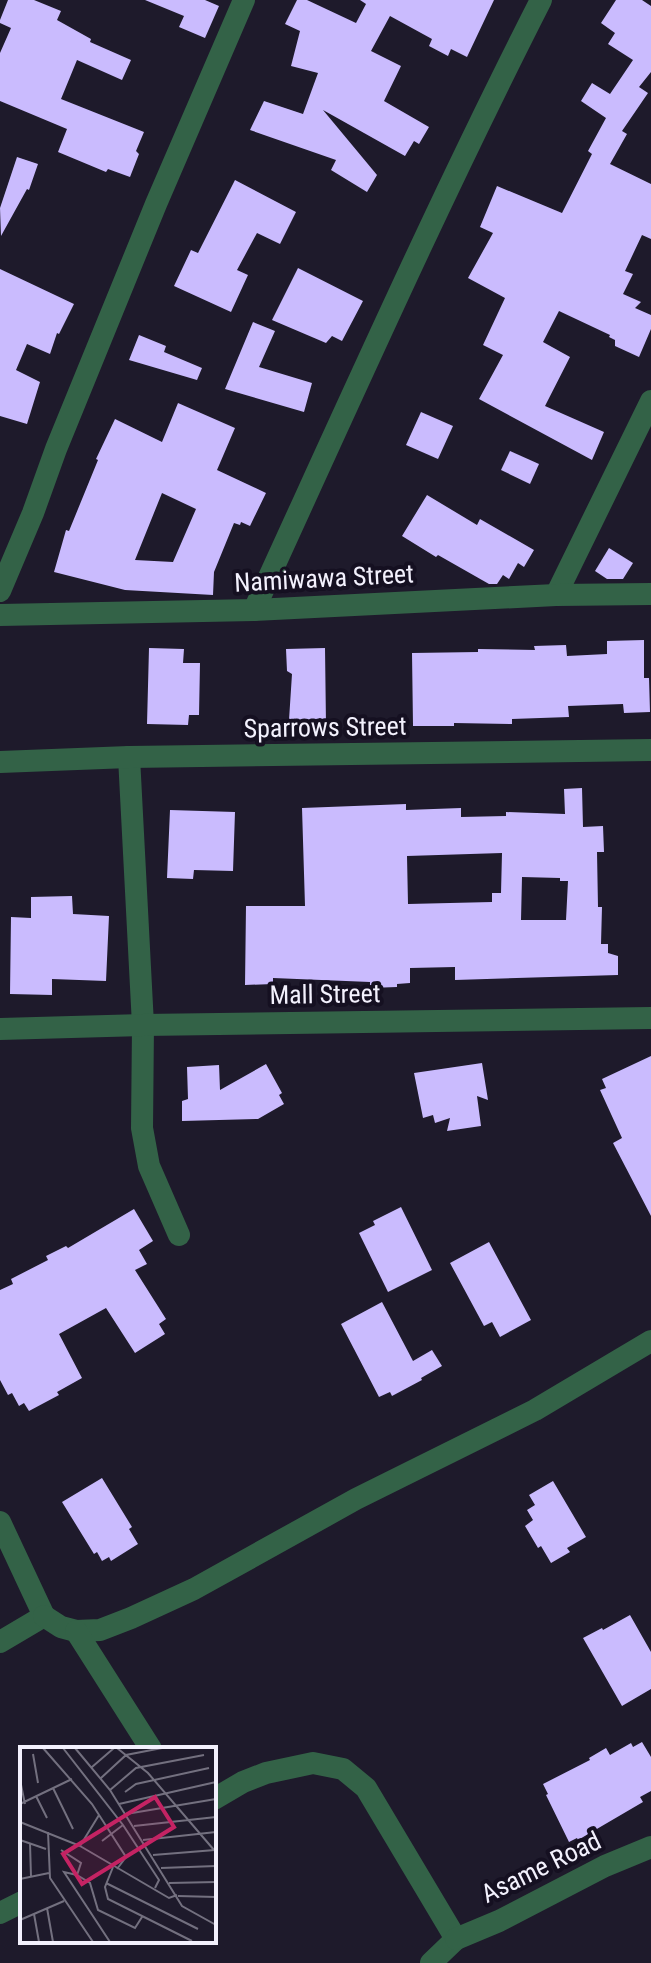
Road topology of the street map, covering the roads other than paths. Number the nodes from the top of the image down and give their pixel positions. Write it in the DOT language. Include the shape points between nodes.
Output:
graph roads {
  1 [pos="244,0"];
  2 [pos="541,0"];
  3 [pos="651,401"];
  4 [pos="0,591"];
  5 [pos="651,594"];
  6 [pos="556,595"];
  7 [pos="254,610"];
  8 [pos="0,615"];
  9 [pos="651,750"];
  10 [pos="129,757"];
  11 [pos="0,762"];
  12 [pos="651,1018"];
  13 [pos="143,1025"];
  14 [pos="0,1029"];
  15 [pos="179,1235"];
  16 [pos="651,1341"];
  17 [pos="0,1522"];
  18 [pos="44,1616"];
  19 [pos="76,1631"];
  20 [pos="0,1642"];
  21 [pos="150,1747"];
  22 [pos="216,1798"];
  23 [pos="651,1847"];
  24 [pos="20,1903"];
  25 [pos="0,1913"];
  26 [pos="456,1939"];
  27 [pos="431,1963"];
  1 -- 4 [label="street"];
  2 -- 7 [label="street" via="402,284"];
  3 -- 6 [label="street"];
  5 -- 6 [label="street, Namiwawa Street"];
  6 -- 7 [label="street, Namiwawa Street"];
  7 -- 8 [label="street, Namiwawa Street"];
  9 -- 10 [label="street, Sparrows Street"];
  10 -- 11 [label="street, Sparrows Street"];
  10 -- 13 [label="street"];
  12 -- 13 [label="street, Mall Street"];
  13 -- 14 [label="street, Mall Street"];
  13 -- 15 [label="street" via="142,1128 149,1166"];
  16 -- 19 [label="street" via="535,1410 356,1499 194,1589 100,1630"];
  17 -- 18 [label="street"];
  18 -- 19 [label="street"];
  18 -- 20 [label="street"];
  19 -- 21 [label="street"];
  22 -- 26 [label="street" via="266,1773 313,1763 343,1769 366,1788"];
  23 -- 26 [label="street, Asame Road"];
  24 -- 25 [label="street"];
  26 -- 27 [label="street"];
}
